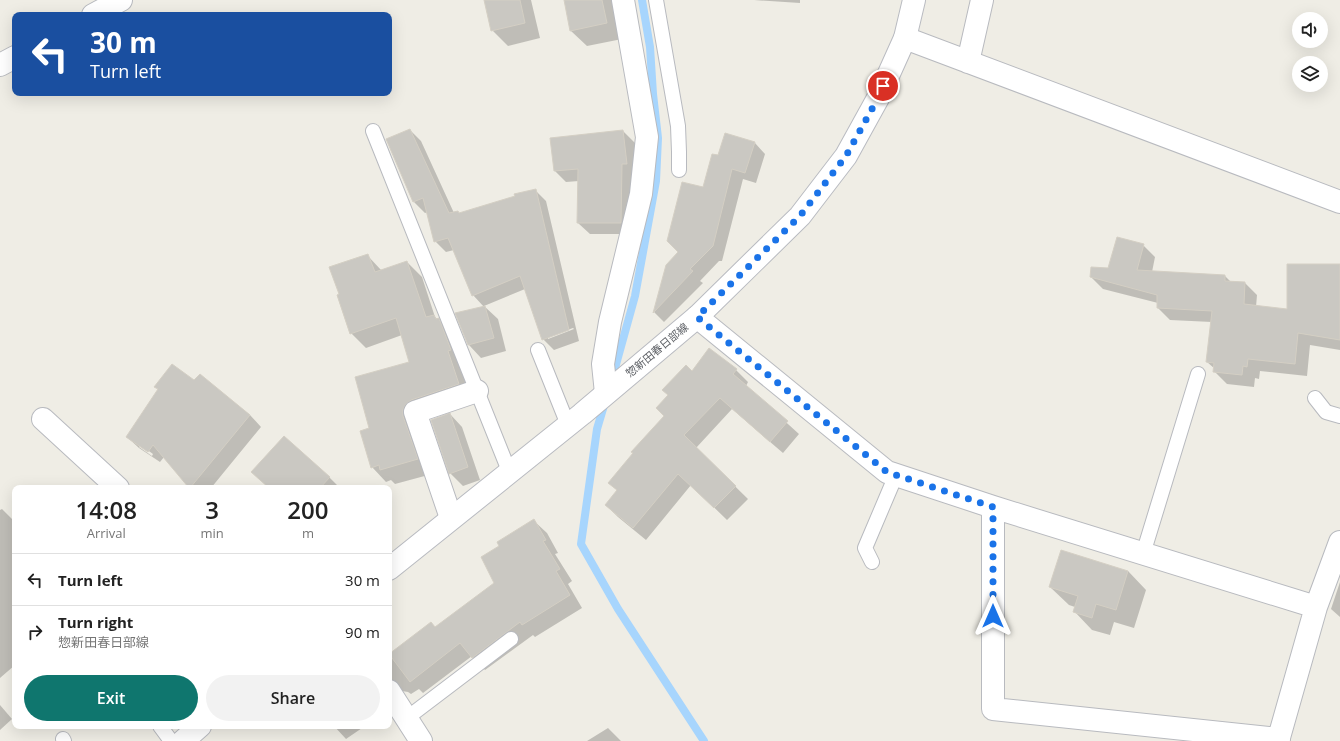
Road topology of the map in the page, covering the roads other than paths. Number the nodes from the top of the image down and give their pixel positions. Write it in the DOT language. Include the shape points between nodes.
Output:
graph roads {
  1 [pos="121,0"];
  2 [pos="623,0"];
  3 [pos="656,0"];
  4 [pos="914,0"];
  5 [pos="982,0"];
  6 [pos="99,12"];
  7 [pos="905,38"];
  8 [pos="12,59"];
  9 [pos="968,62"];
  10 [pos="0,65"];
  11 [pos="373,131"];
  12 [pos="679,170"];
  13 [pos="1340,202"];
  14 [pos="697,317"];
  15 [pos="538,350"];
  16 [pos="1198,374"];
  17 [pos="477,391"];
  18 [pos="606,393"];
  19 [pos="1315,398"];
  20 [pos="1340,416"];
  21 [pos="43,419"];
  22 [pos="568,425"];
  23 [pos="509,471"];
  24 [pos="896,475"];
  25 [pos="115,485"];
  26 [pos="993,507"];
  27 [pos="451,518"];
  28 [pos="1340,542"];
  29 [pos="1143,554"];
  30 [pos="872,562"];
  31 [pos="392,567"];
  32 [pos="1316,607"];
  33 [pos="511,639"];
  34 [pos="392,695"];
  35 [pos="406,718"];
  36 [pos="162,729"];
  37 [pos="197,729"];
  38 [pos="1278,740"];
  39 [pos="171,741"];
  40 [pos="183,741"];
  41 [pos="421,741"];
  1 -- 6 [label="street"];
  2 -- 18 [label="street" via="647,137 641,194 610,322 603,364"];
  3 -- 12 [label="lane" via="678,126"];
  4 -- 7 [label="street, 惣新田春日部線"];
  5 -- 9 [label="street"];
  7 -- 9 [label="street"];
  7 -- 14 [label="street, 惣新田春日部線" via="878,98 846,156 800,216"];
  8 -- 10 [label="street"];
  9 -- 13 [label="street"];
  11 -- 17 [label="lane"];
  14 -- 18 [label="street, 惣新田春日部線"];
  14 -- 24 [label="street" via="887,472"];
  15 -- 22 [label="lane"];
  16 -- 29 [label="lane"];
  17 -- 23 [label="lane"];
  17 -- 27 [label="street" via="415,412"];
  18 -- 22 [label="street, 惣新田春日部線"];
  19 -- 20 [label="lane" via="1326,412"];
  21 -- 25 [label="street"];
  22 -- 23 [label="street, 惣新田春日部線"];
  23 -- 27 [label="street, 惣新田春日部線"];
  24 -- 26 [label="street"];
  24 -- 30 [label="lane" via="865,548"];
  26 -- 29 [label="street"];
  26 -- 38 [label="street" via="993,709"];
  27 -- 31 [label="street, 惣新田春日部線"];
  28 -- 32 [label="street"];
  29 -- 32 [label="street"];
  32 -- 38 [label="street"];
  33 -- 35 [label="lane"];
  34 -- 35 [label="street"];
  35 -- 41 [label="street"];
  36 -- 39 [label="lane"];
  37 -- 40 [label="street"];
}
